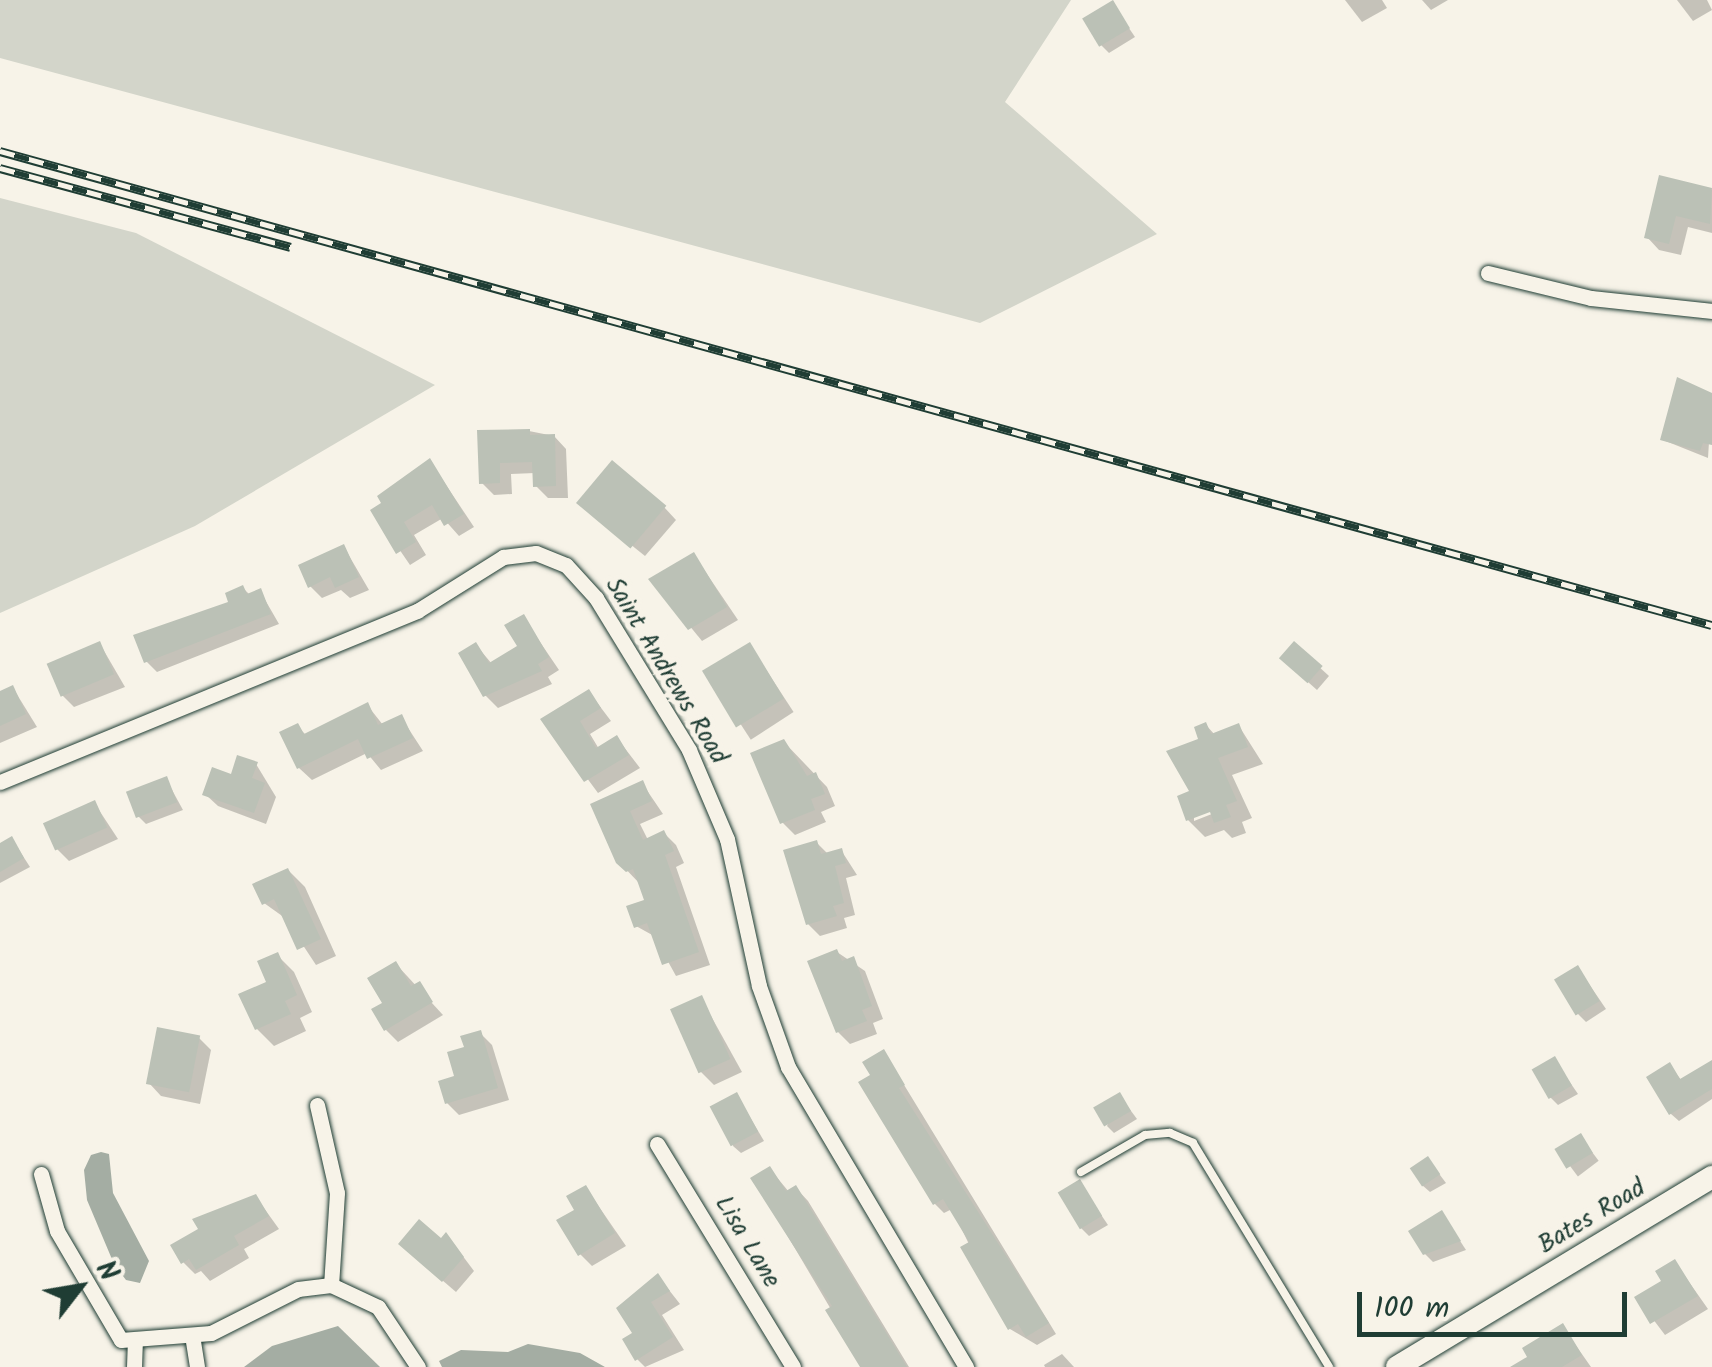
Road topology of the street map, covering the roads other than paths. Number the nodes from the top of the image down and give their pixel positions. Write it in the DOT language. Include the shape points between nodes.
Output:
graph roads {
  1 [pos="1488,272"];
  2 [pos="1712,311"];
  3 [pos="0,782"];
  4 [pos="317,1105"];
  5 [pos="657,1144"];
  6 [pos="1081,1172"];
  7 [pos="41,1174"];
  8 [pos="1712,1177"];
  9 [pos="332,1284"];
  10 [pos="192,1335"];
  11 [pos="135,1340"];
  12 [pos="134,1367"];
  13 [pos="197,1367"];
  14 [pos="418,1367"];
  15 [pos="793,1367"];
  16 [pos="966,1367"];
  17 [pos="1330,1367"];
  18 [pos="1397,1367"];
  1 -- 2 [label="street" via="1591,298"];
  3 -- 16 [label="street, Saint Andrews Road" via="417,611 502,556 536,553 566,565 596,598 689,750 727,839 758,986 788,1067"];
  4 -- 9 [label="street" via="336,1193"];
  5 -- 15 [label="street, Lisa Lane"];
  6 -- 17 [label="lane" via="1145,1135 1170,1133 1193,1143"];
  7 -- 11 [label="street" via="64,1246 120,1340"];
  8 -- 18 [label="street, Bates Road"];
  9 -- 10 [label="street" via="298,1290 231,1327"];
  9 -- 14 [label="street" via="378,1307"];
  10 -- 11 [label="street"];
  10 -- 13 [label="street"];
  11 -- 12 [label="street"];
}
